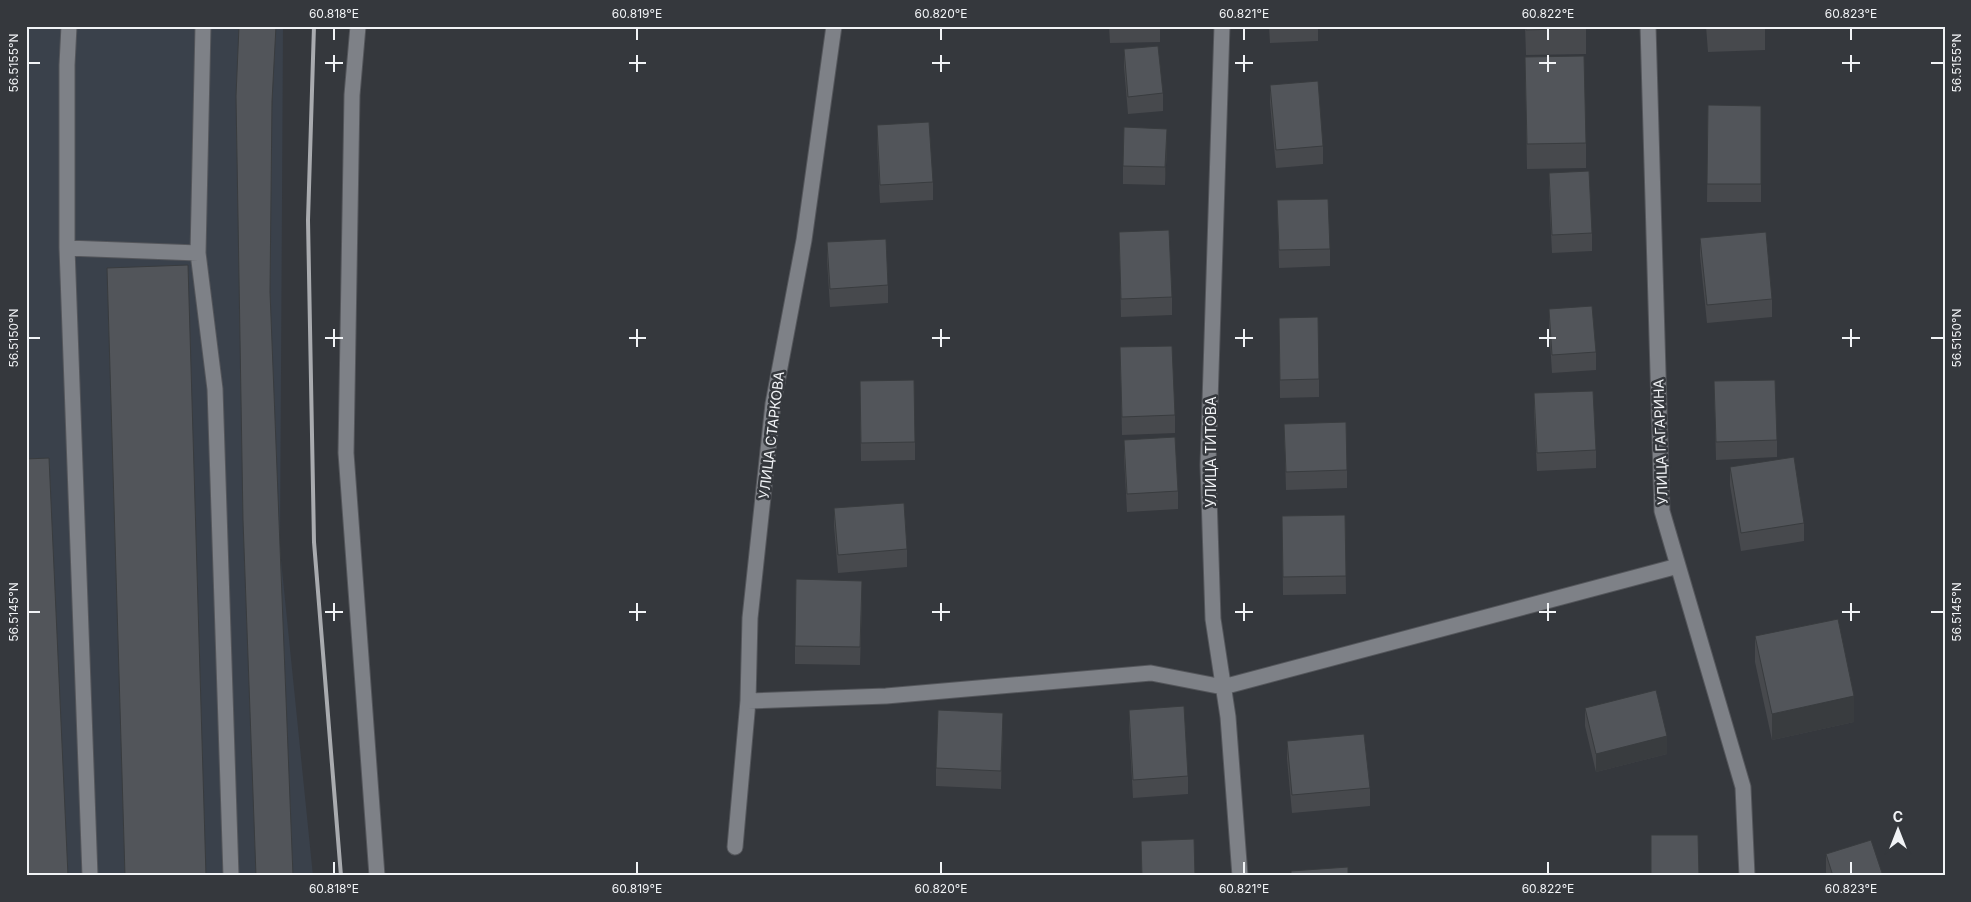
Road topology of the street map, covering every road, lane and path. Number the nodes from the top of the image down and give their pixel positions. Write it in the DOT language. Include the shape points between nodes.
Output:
graph roads {
  1 [pos="69,26"];
  2 [pos="203,26"];
  3 [pos="358,26"];
  4 [pos="834,26"];
  5 [pos="1222,26"];
  6 [pos="1648,26"];
  7 [pos="67,248"];
  8 [pos="198,253"];
  9 [pos="1678,566"];
  10 [pos="1223,687"];
  11 [pos="748,700"];
  12 [pos="736,847"];
  13 [pos="90,876"];
  14 [pos="231,876"];
  15 [pos="377,876"];
  16 [pos="1240,876"];
  17 [pos="1747,876"];
  1 -- 7 [label="street"];
  2 -- 8 [label="street"];
  3 -- 15 [label="street" via="352,95 346,452"];
  4 -- 11 [label="street, УЛИЦА СТАРКОВА" via="804,240 773,404 750,618"];
  5 -- 10 [label="street, УЛИЦА ТИТОВА" via="1208,465 1213,619"];
  6 -- 9 [label="street, УЛИЦА ГАГАРИНА" via="1662,511"];
  7 -- 8 [label="street"];
  7 -- 13 [label="street"];
  8 -- 14 [label="street" via="216,389"];
  9 -- 10 [label="street"];
  9 -- 17 [label="street, УЛИЦА ГАГАРИНА" via="1743,787"];
  10 -- 11 [label="street" via="1151,673 886,696"];
  10 -- 16 [label="street, УЛИЦА ТИТОВА"];
  11 -- 12 [label="street, УЛИЦА СТАРКОВА"];
}
